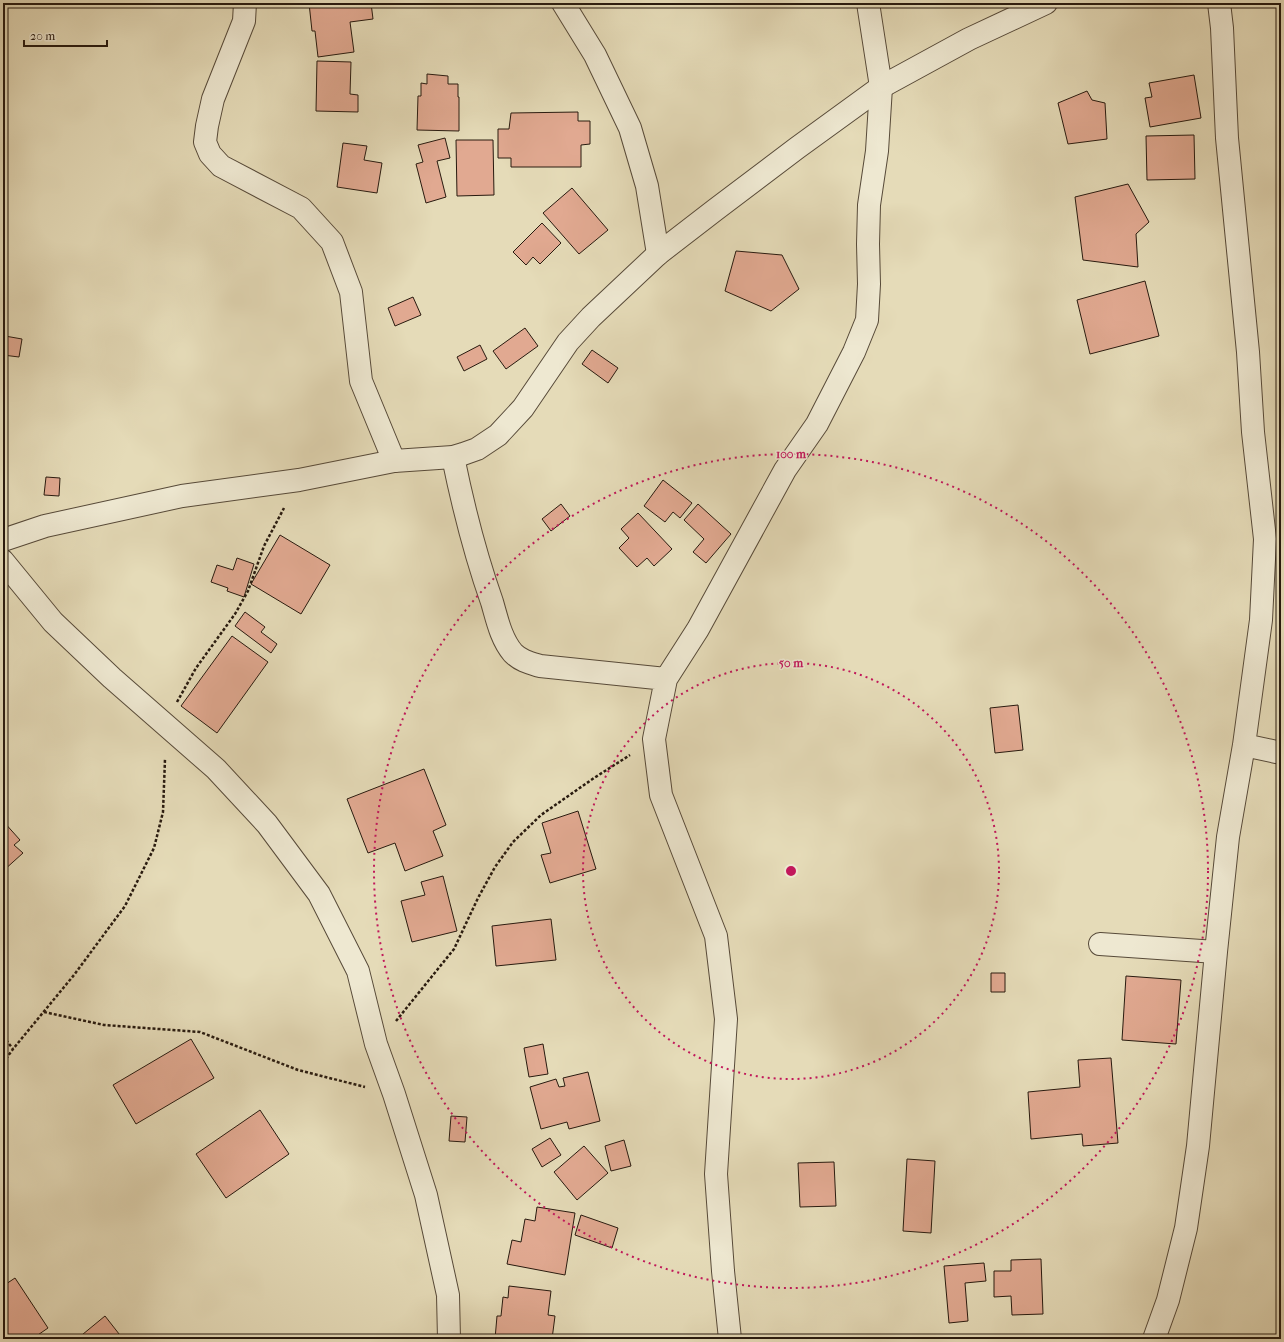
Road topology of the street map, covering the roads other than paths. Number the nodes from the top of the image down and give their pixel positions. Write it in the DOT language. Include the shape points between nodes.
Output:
graph roads {
  1 [pos="245,3"];
  2 [pos="562,3"];
  3 [pos="868,3"];
  4 [pos="1046,3"];
  5 [pos="1219,3"];
  6 [pos="881,87"];
  7 [pos="658,254"];
  8 [pos="453,457"];
  9 [pos="394,461"];
  10 [pos="3,540"];
  11 [pos="3,561"];
  12 [pos="666,679"];
  13 [pos="1244,745"];
  14 [pos="1281,753"];
  15 [pos="1100,944"];
  16 [pos="1216,952"];
  17 [pos="449,1339"];
  18 [pos="730,1339"];
  19 [pos="1154,1339"];
  1 -- 9 [label="street" via="244,21 213,99 205,142 210,154 221,166 301,208 332,242 351,292 361,381"];
  2 -- 7 [label="street" via="595,55 630,128 647,186"];
  3 -- 6 [label="street"];
  4 -- 6 [label="street" via="969,39"];
  5 -- 13 [label="street" via="1227,138 1265,539 1261,620"];
  6 -- 7 [label="street"];
  6 -- 12 [label="street" via="877,151 869,205 867,320 854,352 817,424 785,470 698,629"];
  7 -- 8 [label="street" via="568,342 523,408 498,435 477,449"];
  8 -- 9 [label="street"];
  8 -- 12 [label="street" via="464,511 484,580 503,635 513,652 524,662 540,666"];
  9 -- 10 [label="street" via="299,480 182,496 45,526"];
  11 -- 17 [label="street" via="52,622 216,769 267,824 319,894 358,971 376,1044 426,1195 448,1295"];
  12 -- 18 [label="street" via="654,739 661,795 716,936 726,1018 716,1174"];
  13 -- 14 [label="street"];
  13 -- 16 [label="street" via="1228,837"];
  15 -- 16 [label="street"];
  16 -- 19 [label="street" via="1198,1146 1186,1228 1168,1300"];
}
